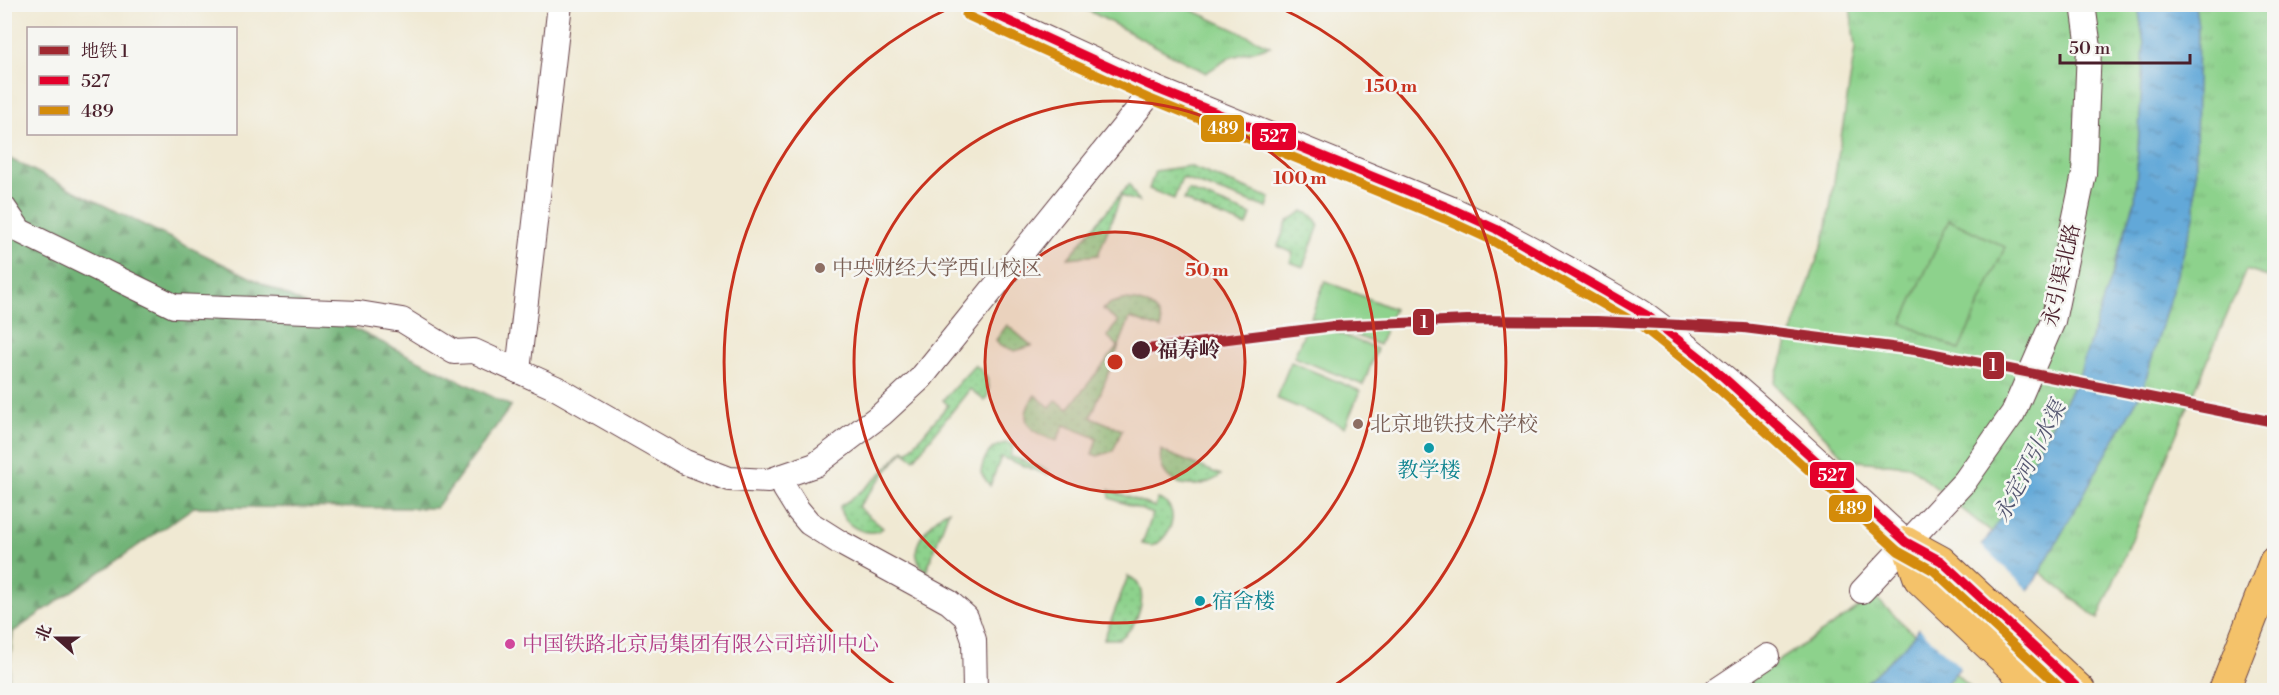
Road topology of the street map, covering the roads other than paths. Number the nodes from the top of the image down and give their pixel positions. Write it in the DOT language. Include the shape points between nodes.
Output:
graph roads {
  1 [pos="560,4"];
  2 [pos="971,4"];
  3 [pos="2083,4"];
  4 [pos="1155,88"];
  5 [pos="4,208"];
  6 [pos="518,371"];
  7 [pos="782,476"];
  8 [pos="1906,543"];
  9 [pos="2274,562"];
  10 [pos="1939,579"];
  11 [pos="1862,591"];
  12 [pos="1768,656"];
  13 [pos="2026,688"];
  14 [pos="975,690"];
  15 [pos="1717,690"];
  16 [pos="2080,690"];
  17 [pos="2224,690"];
  1 -- 6 [label="street"];
  2 -- 4 [label="street"];
  3 -- 8 [label="street, 永引渠北路" via="2089,48 2084,174 2053,321 2013,413 1965,481"];
  4 -- 7 [label="street" via="921,378 882,414 815,465"];
  4 -- 8 [label="street" via="1496,229 1648,316 1778,425"];
  5 -- 6 [label="street" via="20,231 174,306 359,313 402,320 454,352 474,351"];
  6 -- 7 [label="street" via="556,388 686,462 729,478 768,481"];
  7 -- 14 [label="street" via="790,496 809,523 949,602 966,617 974,640"];
  8 -- 10 [label="main road" via="1941,561"];
  8 -- 11 [label="street, 永引渠北路"];
  9 -- 17 [label="main road"];
  10 -- 13 [label="main road"];
  10 -- 16 [label="main road" via="2026,641"];
  12 -- 15 [label="street"];
}
